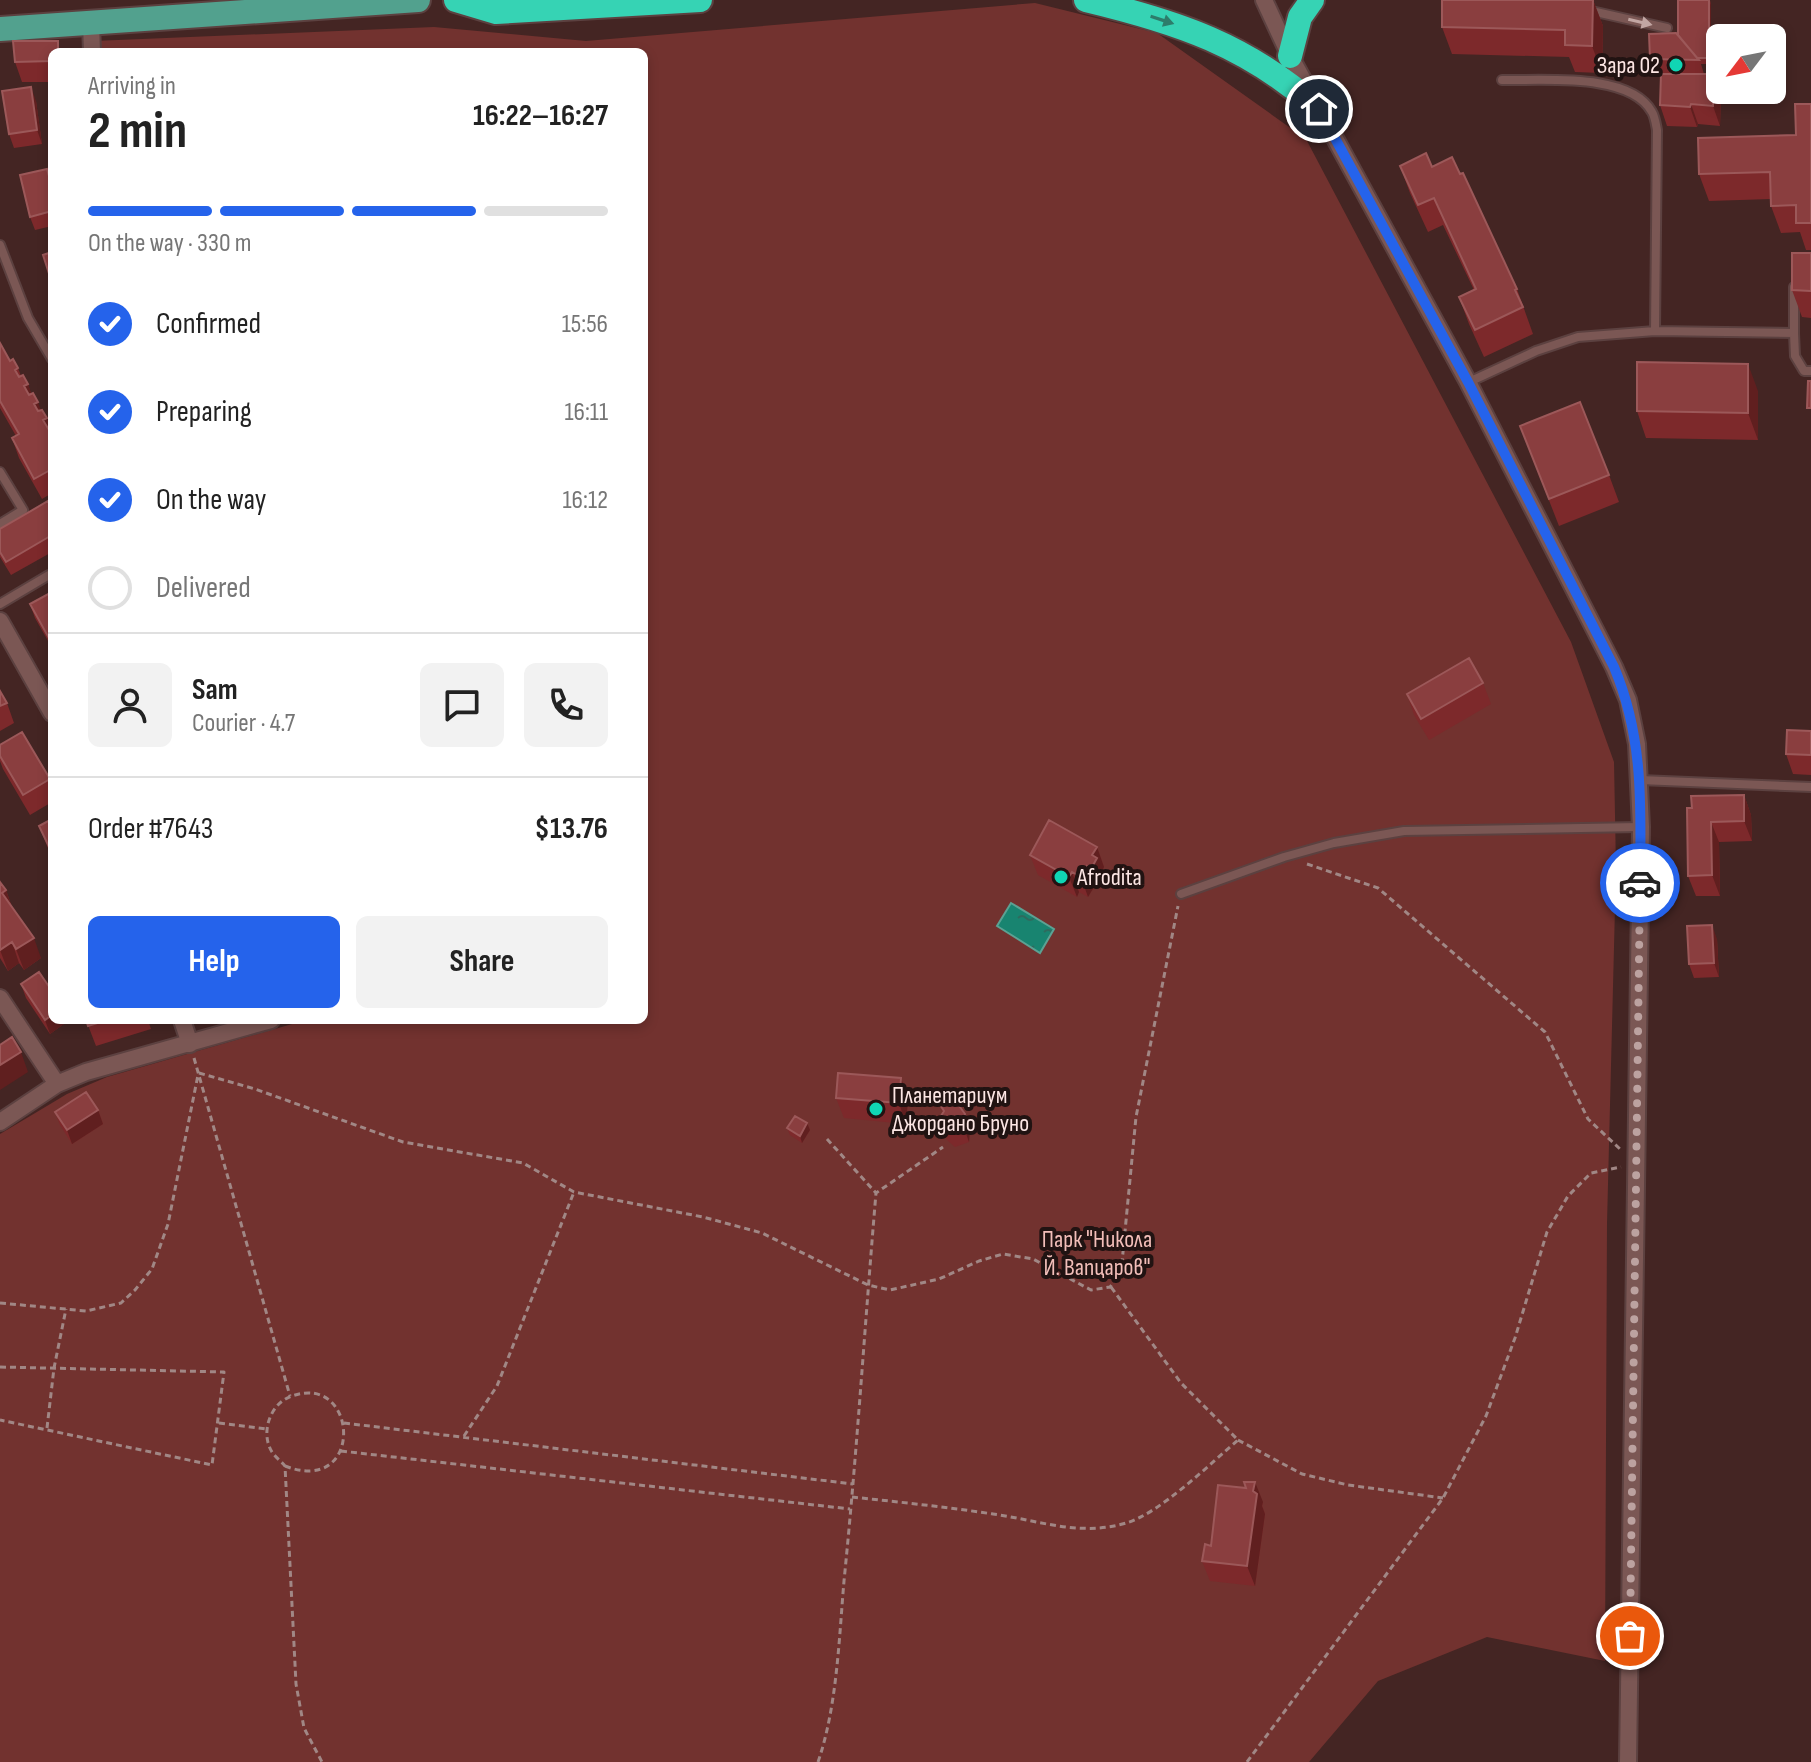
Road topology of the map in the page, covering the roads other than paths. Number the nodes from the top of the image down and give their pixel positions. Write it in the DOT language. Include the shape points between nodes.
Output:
graph roads {
  1 [pos="418,0"];
  2 [pos="456,0"];
  3 [pos="700,0"];
  4 [pos="1086,0"];
  5 [pos="1264,0"];
  6 [pos="1312,0"];
  7 [pos="1572,4"];
  8 [pos="514,6"];
  9 [pos="91,23"];
  10 [pos="1667,28"];
  11 [pos="0,29"];
  12 [pos="92,48"];
  13 [pos="1290,56"];
  14 [pos="1502,80"];
  15 [pos="1319,109"];
  16 [pos="0,245"];
  17 [pos="1795,273"];
  18 [pos="1655,331"];
  19 [pos="1794,333"];
  20 [pos="48,352"];
  21 [pos="1811,371"];
  22 [pos="1468,382"];
  23 [pos="0,472"];
  24 [pos="0,524"];
  25 [pos="48,576"];
  26 [pos="0,604"];
  27 [pos="0,621"];
  28 [pos="48,706"];
  29 [pos="1640,780"];
  30 [pos="1811,787"];
  31 [pos="1641,827"];
  32 [pos="1181,894"];
  33 [pos="0,998"];
  34 [pos="183,1024"];
  35 [pos="258,1024"];
  36 [pos="190,1044"];
  37 [pos="57,1084"];
  38 [pos="0,1122"];
  39 [pos="1628,1762"];
  1 -- 9 [label="main road"];
  2 -- 8 [label="highway" via="496,12"];
  3 -- 8 [label="highway"];
  4 -- 15 [label="highway, one-way" via="1219,42 1278,74"];
  5 -- 13 [label="street"];
  6 -- 13 [label="highway" via="1300,17"];
  7 -- 10 [label="lane, one-way"];
  9 -- 11 [label="main road"];
  9 -- 12 [label="street"];
  13 -- 15 [label="street"];
  14 -- 18 [label="lane" via="1604,82 1622,87 1652,111 1657,130"];
  15 -- 22 [label="street"];
  16 -- 20 [label="lane" via="28,318"];
  17 -- 19 [label="lane"];
  18 -- 19 [label="lane"];
  18 -- 22 [label="lane" via="1578,337"];
  19 -- 21 [label="lane" via="1795,356 1804,371"];
  22 -- 29 [label="street" via="1614,667 1628,700"];
  23 -- 24 [label="lane" via="23,510"];
  25 -- 26 [label="lane"];
  27 -- 28 [label="street"];
  29 -- 30 [label="lane"];
  29 -- 31 [label="street"];
  31 -- 32 [label="lane" via="1404,831 1284,857"];
  31 -- 39 [label="street"];
  33 -- 37 [label="street"];
  34 -- 36 [label="street"];
  35 -- 36 [label="street"];
  36 -- 37 [label="street"];
  37 -- 38 [label="street"];
}
